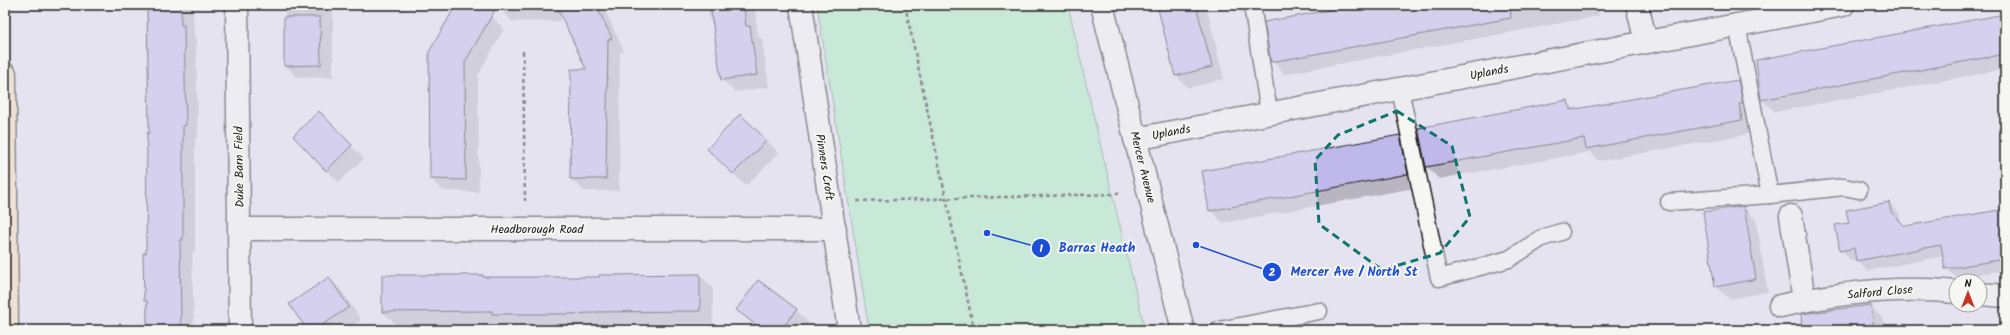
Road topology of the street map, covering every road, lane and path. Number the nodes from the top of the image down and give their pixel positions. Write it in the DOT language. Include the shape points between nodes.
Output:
graph roads {
  1 [pos="237,5"];
  2 [pos="801,5"];
  3 [pos="905,5"];
  4 [pos="1102,5"];
  5 [pos="1252,5"];
  6 [pos="1637,5"];
  7 [pos="1843,5"];
  8 [pos="1737,25"];
  9 [pos="1646,42"];
  10 [pos="523,51"];
  11 [pos="5,74"];
  12 [pos="1400,89"];
  13 [pos="1269,113"];
  14 [pos="1136,139"];
  15 [pos="1146,182"];
  16 [pos="1859,190"];
  17 [pos="1770,195"];
  18 [pos="946,197"];
  19 [pos="830,201"];
  20 [pos="1668,202"];
  21 [pos="1790,216"];
  22 [pos="240,230"];
  23 [pos="525,230"];
  24 [pos="835,230"];
  25 [pos="1561,232"];
  26 [pos="1948,292"];
  27 [pos="1988,295"];
  28 [pos="2005,296"];
  29 [pos="1804,300"];
  30 [pos="1780,306"];
  31 [pos="1320,311"];
  32 [pos="7,330"];
  33 [pos="240,330"];
  34 [pos="849,330"];
  35 [pos="974,330"];
  36 [pos="1183,330"];
  37 [pos="1219,330"];
  1 -- 22 [label="street, Duke Barn Field"];
  2 -- 19 [label="street, Pinners Croft"];
  3 -- 18 [label="path"];
  4 -- 14 [label="street, Mercer Avenue"];
  5 -- 13 [label="lane"];
  6 -- 9 [label="street"];
  7 -- 8 [label="street, Uplands"];
  8 -- 9 [label="street, Uplands"];
  8 -- 17 [label="lane"];
  9 -- 12 [label="street, Uplands"];
  10 -- 23 [label="path"];
  11 -- 32 [label="highway"];
  12 -- 13 [label="street, Uplands"];
  12 -- 25 [label="lane" via="1439,278 1509,259 1542,238"];
  13 -- 14 [label="street, Uplands"];
  14 -- 15 [label="street, Mercer Avenue"];
  15 -- 18 [label="path" via="1115,194"];
  15 -- 36 [label="street, Mercer Avenue"];
  16 -- 17 [label="lane" via="1844,187"];
  17 -- 20 [label="lane"];
  18 -- 19 [label="path"];
  18 -- 35 [label="path"];
  19 -- 24 [label="street, Pinners Croft"];
  21 -- 29 [label="street"];
  22 -- 23 [label="street, Headborough Road"];
  22 -- 33 [label="street, Duke Barn Field"];
  23 -- 24 [label="street, Headborough Road"];
  24 -- 34 [label="street, Pinners Croft"];
  26 -- 29 [label="street, Salford Close" via="1902,289"];
  27 -- 28 [label="street"];
  29 -- 30 [label="street, Salford Close"];
  31 -- 37 [label="lane"];
}
